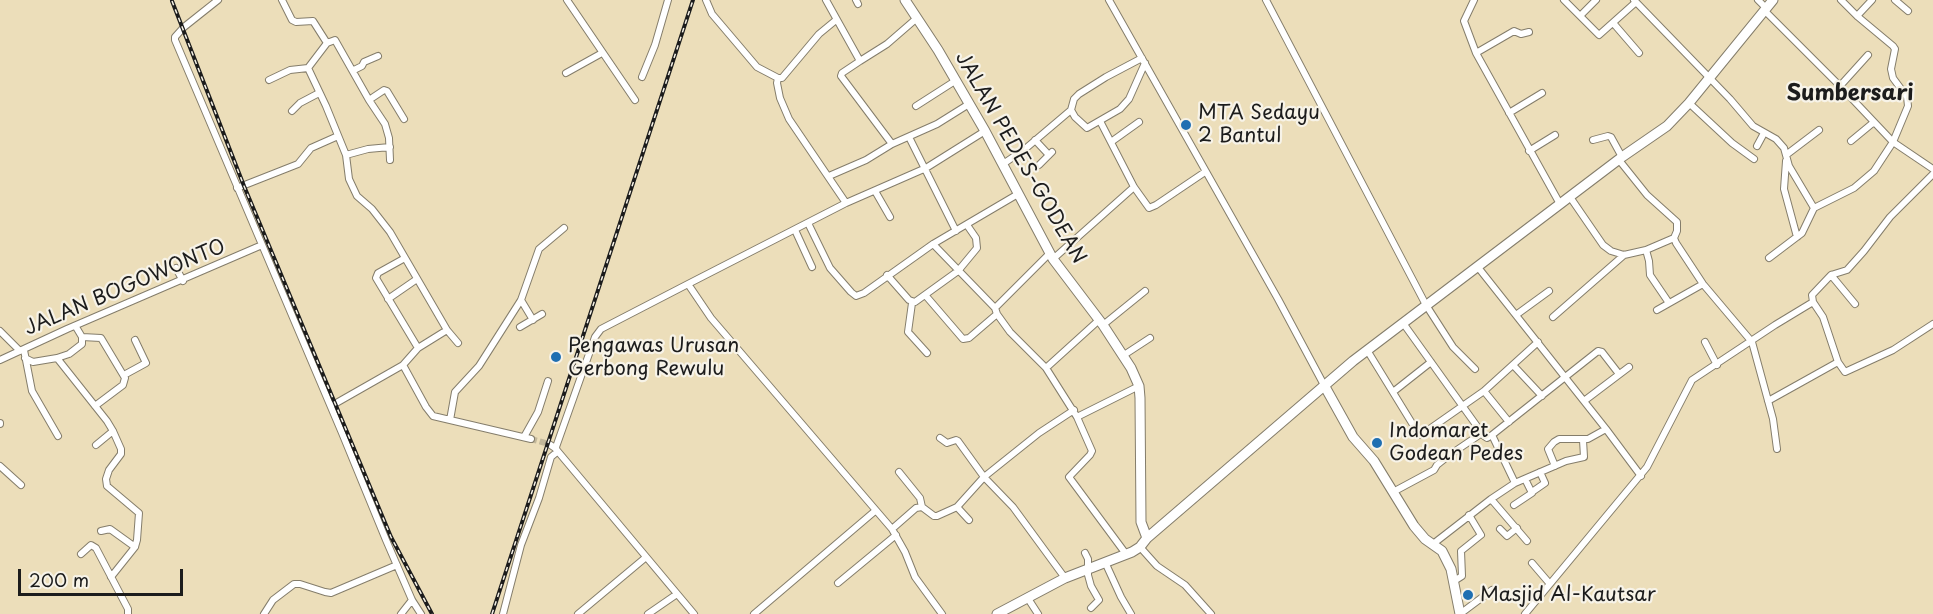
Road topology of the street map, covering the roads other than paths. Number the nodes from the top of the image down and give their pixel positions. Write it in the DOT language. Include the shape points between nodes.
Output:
graph roads {
  1 [pos="218,0"];
  2 [pos="282,0"];
  3 [pos="567,0"];
  4 [pos="668,0"];
  5 [pos="706,0"];
  6 [pos="826,0"];
  7 [pos="905,0"];
  8 [pos="1109,0"];
  9 [pos="1266,0"];
  10 [pos="1564,0"];
  11 [pos="1596,0"];
  12 [pos="1758,0"];
  13 [pos="1841,0"];
  14 [pos="1872,0"];
  15 [pos="1895,0"];
  16 [pos="1635,1"];
  17 [pos="208,3"];
  18 [pos="1472,3"];
  19 [pos="1768,6"];
  20 [pos="1908,10"];
  21 [pos="1580,16"];
  22 [pos="1857,16"];
  23 [pos="916,18"];
  24 [pos="836,21"];
  25 [pos="1614,24"];
  26 [pos="1529,32"];
  27 [pos="327,43"];
  28 [pos="602,53"];
  29 [pos="1476,53"];
  30 [pos="1639,53"];
  31 [pos="1868,55"];
  32 [pos="378,56"];
  33 [pos="860,61"];
  34 [pos="1144,62"];
  35 [pos="308,68"];
  36 [pos="354,70"];
  37 [pos="566,73"];
  38 [pos="642,77"];
  39 [pos="778,78"];
  40 [pos="1709,78"];
  41 [pos="269,80"];
  42 [pos="955,81"];
  43 [pos="1840,86"];
  44 [pos="319,93"];
  45 [pos="1542,93"];
  46 [pos="369,100"];
  47 [pos="635,100"];
  48 [pos="1689,103"];
  49 [pos="969,104"];
  50 [pos="916,106"];
  51 [pos="1071,110"];
  52 [pos="292,111"];
  53 [pos="1509,113"];
  54 [pos="404,119"];
  55 [pos="1100,121"];
  56 [pos="1139,122"];
  57 [pos="1874,122"];
  58 [pos="1820,130"];
  59 [pos="985,131"];
  60 [pos="1764,133"];
  61 [pos="1555,135"];
  62 [pos="338,136"];
  63 [pos="909,137"];
  64 [pos="1035,140"];
  65 [pos="1593,140"];
  66 [pos="1851,141"];
  67 [pos="1111,142"];
  68 [pos="1893,142"];
  69 [pos="892,144"];
  70 [pos="1757,146"];
  71 [pos="390,147"];
  72 [pos="1529,151"];
  73 [pos="346,155"];
  74 [pos="1786,156"];
  75 [pos="1622,157"];
  76 [pos="1754,159"];
  77 [pos="390,160"];
  78 [pos="1003,164"];
  79 [pos="1039,165"];
  80 [pos="926,168"];
  81 [pos="1933,169"];
  82 [pos="1205,172"];
  83 [pos="1933,174"];
  84 [pos="829,176"];
  85 [pos="1134,187"];
  86 [pos="237,188"];
  87 [pos="875,191"];
  88 [pos="1018,194"];
  89 [pos="1570,197"];
  90 [pos="846,203"];
  91 [pos="1560,204"];
  92 [pos="1814,208"];
  93 [pos="890,218"];
  94 [pos="808,223"];
  95 [pos="967,225"];
  96 [pos="564,228"];
  97 [pos="795,230"];
  98 [pos="956,231"];
  99 [pos="1797,237"];
  100 [pos="1674,238"];
  101 [pos="933,244"];
  102 [pos="262,245"];
  103 [pos="1646,250"];
  104 [pos="1624,255"];
  105 [pos="1051,256"];
  106 [pos="405,258"];
  107 [pos="1769,258"];
  108 [pos="1478,266"];
  109 [pos="812,267"];
  110 [pos="176,268"];
  111 [pos="958,271"];
  112 [pos="887,275"];
  113 [pos="1832,275"];
  114 [pos="417,279"];
  115 [pos="183,281"];
  116 [pos="688,284"];
  117 [pos="1703,284"];
  118 [pos="1549,291"];
  119 [pos="1143,293"];
  120 [pos="926,296"];
  121 [pos="388,299"];
  122 [pos="521,300"];
  123 [pos="1813,302"];
  124 [pos="912,303"];
  125 [pos="1669,303"];
  126 [pos="1855,304"];
  127 [pos="1426,305"];
  128 [pos="1657,310"];
  129 [pos="996,311"];
  130 [pos="542,314"];
  131 [pos="1516,315"];
  132 [pos="1553,317"];
  133 [pos="533,320"];
  134 [pos="1101,322"];
  135 [pos="1402,323"];
  136 [pos="1933,324"];
  137 [pos="76,327"];
  138 [pos="519,327"];
  139 [pos="447,330"];
  140 [pos="0,331"];
  141 [pos="82,336"];
  142 [pos="1150,339"];
  143 [pos="135,340"];
  144 [pos="1538,342"];
  145 [pos="1705,342"];
  146 [pos="1752,342"];
  147 [pos="458,343"];
  148 [pos="418,348"];
  149 [pos="22,350"];
  150 [pos="1367,350"];
  151 [pos="927,353"];
  152 [pos="1124,355"];
  153 [pos="25,358"];
  154 [pos="57,358"];
  155 [pos="0,360"];
  156 [pos="1431,362"];
  157 [pos="1838,362"];
  158 [pos="403,365"];
  159 [pos="1513,365"];
  160 [pos="1717,365"];
  161 [pos="1629,367"];
  162 [pos="1046,368"];
  163 [pos="1474,369"];
  164 [pos="1619,374"];
  165 [pos="124,375"];
  166 [pos="1565,376"];
  167 [pos="548,381"];
  168 [pos="1324,385"];
  169 [pos="1139,386"];
  170 [pos="1484,391"];
  171 [pos="1392,392"];
  172 [pos="1542,396"];
  173 [pos="1584,401"];
  174 [pos="1768,401"];
  175 [pos="95,406"];
  176 [pos="331,406"];
  177 [pos="1463,407"];
  178 [pos="1074,410"];
  179 [pos="1077,417"];
  180 [pos="450,420"];
  181 [pos="1509,422"];
  182 [pos="1606,429"];
  183 [pos="113,431"];
  184 [pos="1482,433"];
  185 [pos="1492,435"];
  186 [pos="58,436"];
  187 [pos="940,438"];
  188 [pos="1583,440"];
  189 [pos="96,445"];
  190 [pos="554,447"];
  191 [pos="1777,448"];
  192 [pos="1584,457"];
  193 [pos="1585,465"];
  194 [pos="0,466"];
  195 [pos="1554,466"];
  196 [pos="899,472"];
  197 [pos="1540,472"];
  198 [pos="1641,476"];
  199 [pos="984,477"];
  200 [pos="1525,479"];
  201 [pos="1515,483"];
  202 [pos="21,485"];
  203 [pos="1393,492"];
  204 [pos="1532,492"];
  205 [pos="1491,499"];
  206 [pos="1514,505"];
  207 [pos="922,507"];
  208 [pos="957,507"];
  209 [pos="875,511"];
  210 [pos="1469,515"];
  211 [pos="969,520"];
  212 [pos="1517,528"];
  213 [pos="1500,529"];
  214 [pos="100,531"];
  215 [pos="894,532"];
  216 [pos="1147,538"];
  217 [pos="1527,541"];
  218 [pos="1433,544"];
  219 [pos="135,547"];
  220 [pos="1140,547"];
  221 [pos="1084,553"];
  222 [pos="81,554"];
  223 [pos="1126,554"];
  224 [pos="645,558"];
  225 [pos="1105,562"];
  226 [pos="1532,563"];
  227 [pos="396,565"];
  228 [pos="1087,568"];
  229 [pos="111,577"];
  230 [pos="1065,579"];
  231 [pos="1454,581"];
  232 [pos="838,583"];
  233 [pos="1550,584"];
  234 [pos="1492,590"];
  235 [pos="677,594"];
  236 [pos="1028,597"];
  237 [pos="412,600"];
  238 [pos="1091,608"];
  239 [pos="403,612"];
  240 [pos="419,612"];
  241 [pos="581,613"];
  242 [pos="128,614"];
  243 [pos="264,614"];
  244 [pos="503,614"];
  245 [pos="648,614"];
  246 [pos="694,614"];
  247 [pos="754,614"];
  248 [pos="942,614"];
  249 [pos="997,614"];
  250 [pos="1038,614"];
  251 [pos="1131,614"];
  252 [pos="1210,614"];
  253 [pos="1460,614"];
  254 [pos="1525,614"];
  1 -- 17 [label="street"];
  2 -- 27 [label="street" via="294,21 312,20"];
  3 -- 28 [label="street"];
  4 -- 38 [label="street" via="656,45"];
  5 -- 39 [label="street" via="712,14 757,67"];
  6 -- 24 [label="street"];
  7 -- 23 [label="street, JALAN PEDES-GODEAN"];
  8 -- 34 [label="street"];
  9 -- 127 [label="street"];
  10 -- 21 [label="street"];
  11 -- 21 [label="street"];
  12 -- 19 [label="street"];
  13 -- 22 [label="street"];
  14 -- 22 [label="street"];
  15 -- 20 [label="street"];
  16 -- 25 [label="street"];
  16 -- 40 [label="street"];
  17 -- 86 [label="street" via="175,38"];
  18 -- 29 [label="street" via="1464,21"];
  19 -- 40 [label="street"];
  19 -- 43 [label="street"];
  21 -- 25 [label="street" via="1599,35"];
  22 -- 68 [label="street" via="1895,49 1893,78 1908,101"];
  23 -- 33 [label="street"];
  23 -- 42 [label="street, JALAN PEDES-GODEAN"];
  24 -- 33 [label="street"];
  24 -- 39 [label="street" via="819,34 785,76"];
  25 -- 30 [label="street"];
  26 -- 29 [label="street" via="1514,31"];
  27 -- 35 [label="street"];
  27 -- 36 [label="street" via="335,40"];
  28 -- 37 [label="street"];
  28 -- 47 [label="street"];
  29 -- 53 [label="street"];
  31 -- 43 [label="street"];
  32 -- 36 [label="street"];
  33 -- 69 [label="street" via="841,76"];
  34 -- 51 [label="street" via="1082,92 1074,99"];
  34 -- 55 [label="street" via="1127,102"];
  34 -- 82 [label="street"];
  35 -- 41 [label="street" via="290,70"];
  35 -- 44 [label="street"];
  36 -- 46 [label="street"];
  39 -- 84 [label="street" via="786,113"];
  40 -- 48 [label="street"];
  40 -- 60 [label="street"];
  42 -- 49 [label="street, JALAN PEDES-GODEAN"];
  42 -- 50 [label="street"];
  43 -- 57 [label="street"];
  44 -- 52 [label="street"];
  44 -- 62 [label="street"];
  45 -- 53 [label="street"];
  46 -- 54 [label="street" via="387,91"];
  46 -- 71 [label="street" via="385,124"];
  48 -- 75 [label="street" via="1667,126"];
  48 -- 76 [label="street"];
  49 -- 59 [label="street, JALAN PEDES-GODEAN"];
  49 -- 63 [label="street"];
  51 -- 55 [label="street" via="1084,127"];
  51 -- 64 [label="street"];
  53 -- 72 [label="street"];
  55 -- 67 [label="street"];
  56 -- 67 [label="street"];
  57 -- 66 [label="street"];
  57 -- 68 [label="street"];
  58 -- 74 [label="street"];
  59 -- 78 [label="street, JALAN PEDES-GODEAN"];
  59 -- 80 [label="street"];
  60 -- 70 [label="street"];
  60 -- 74 [label="street" via="1781,143"];
  61 -- 72 [label="street"];
  62 -- 73 [label="street"];
  62 -- 86 [label="street" via="311,148 298,164"];
  63 -- 69 [label="street"];
  63 -- 80 [label="street"];
  64 -- 78 [label="street"];
  64 -- 79 [label="street" via="1051,154"];
  65 -- 75 [label="street" via="1611,137"];
  67 -- 85 [label="street"];
  68 -- 81 [label="street"];
  68 -- 92 [label="street" via="1874,171 1854,188"];
  69 -- 84 [label="street"];
  71 -- 73 [label="street"];
  71 -- 77 [label="street"];
  72 -- 91 [label="street"];
  73 -- 106 [label="street" via="349,179 356,194 390,232"];
  74 -- 92 [label="street"];
  74 -- 99 [label="street" via="1784,189"];
  75 -- 89 [label="street"];
  75 -- 100 [label="street" via="1647,195 1677,222"];
  78 -- 88 [label="street, JALAN PEDES-GODEAN"];
  80 -- 87 [label="street"];
  80 -- 98 [label="street"];
  82 -- 85 [label="street" via="1150,208"];
  82 -- 168 [label="street"];
  83 -- 113 [label="street" via="1890,217 1847,270"];
  84 -- 90 [label="street"];
  85 -- 105 [label="street"];
  86 -- 102 [label="street"];
  87 -- 90 [label="street"];
  87 -- 93 [label="street"];
  88 -- 95 [label="street"];
  88 -- 105 [label="street, JALAN PEDES-GODEAN"];
  89 -- 91 [label="street"];
  89 -- 104 [label="street" via="1603,245"];
  90 -- 94 [label="street"];
  91 -- 108 [label="street"];
  92 -- 99 [label="street"];
  94 -- 97 [label="street"];
  94 -- 112 [label="street" via="830,268 853,295 860,295"];
  95 -- 98 [label="street"];
  95 -- 111 [label="street" via="978,247"];
  96 -- 122 [label="street" via="539,249"];
  97 -- 109 [label="street"];
  97 -- 116 [label="street"];
  98 -- 101 [label="street"];
  99 -- 107 [label="street"];
  100 -- 103 [label="street"];
  100 -- 117 [label="street"];
  101 -- 111 [label="street"];
  101 -- 112 [label="street"];
  102 -- 115 [label="street, JALAN BOGOWONTO"];
  102 -- 176 [label="street"];
  103 -- 104 [label="street"];
  103 -- 125 [label="street" via="1650,275"];
  104 -- 132 [label="street"];
  105 -- 129 [label="street"];
  105 -- 134 [label="street, JALAN PEDES-GODEAN"];
  106 -- 114 [label="street"];
  106 -- 121 [label="street" via="376,276"];
  108 -- 127 [label="street"];
  108 -- 131 [label="street"];
  110 -- 115 [label="street"];
  111 -- 120 [label="street"];
  111 -- 129 [label="street"];
  112 -- 124 [label="street"];
  113 -- 123 [label="street" via="1812,295"];
  113 -- 126 [label="street"];
  114 -- 121 [label="street"];
  114 -- 139 [label="street"];
  115 -- 137 [label="street, JALAN BOGOWONTO"];
  116 -- 190 [label="street" via="598,332"];
  116 -- 209 [label="street" via="711,318"];
  117 -- 125 [label="street"];
  117 -- 146 [label="street"];
  118 -- 131 [label="street"];
  119 -- 134 [label="street"];
  120 -- 124 [label="street"];
  120 -- 129 [label="street" via="963,339 969,338"];
  121 -- 148 [label="street"];
  122 -- 133 [label="street"];
  122 -- 180 [label="street" via="479,366 457,388"];
  123 -- 146 [label="street"];
  123 -- 157 [label="street" via="1823,317"];
  124 -- 151 [label="street" via="908,332"];
  125 -- 128 [label="street"];
  127 -- 135 [label="street"];
  127 -- 163 [label="street" via="1453,347"];
  129 -- 162 [label="street" via="1010,332"];
  130 -- 133 [label="street"];
  131 -- 144 [label="street"];
  133 -- 138 [label="street"];
  134 -- 152 [label="street, JALAN PEDES-GODEAN"];
  134 -- 162 [label="street"];
  135 -- 150 [label="street"];
  135 -- 156 [label="street"];
  136 -- 157 [label="street" via="1893,350 1847,372"];
  137 -- 141 [label="street"];
  137 -- 149 [label="street, JALAN BOGOWONTO"];
  139 -- 147 [label="street"];
  139 -- 148 [label="street"];
  140 -- 149 [label="street"];
  141 -- 154 [label="street" via="84,341 79,347"];
  141 -- 165 [label="street" via="101,338"];
  142 -- 152 [label="street"];
  143 -- 165 [label="street" via="146,363"];
  144 -- 159 [label="street"];
  144 -- 166 [label="street"];
  145 -- 160 [label="street"];
  146 -- 160 [label="street"];
  146 -- 174 [label="street"];
  148 -- 158 [label="street"];
  149 -- 153 [label="street"];
  149 -- 155 [label="street, JALAN BOGOWONTO"];
  150 -- 168 [label="street"];
  150 -- 171 [label="street"];
  152 -- 169 [label="street, JALAN PEDES-GODEAN"];
  153 -- 154 [label="street" via="33,362"];
  153 -- 186 [label="street" via="32,391"];
  154 -- 175 [label="street"];
  156 -- 171 [label="street"];
  156 -- 177 [label="street"];
  157 -- 174 [label="street"];
  158 -- 176 [label="street"];
  158 -- 180 [label="street" via="430,413"];
  159 -- 170 [label="street"];
  159 -- 172 [label="street"];
  160 -- 198 [label="street" via="1689,384"];
  161 -- 164 [label="street"];
  162 -- 178 [label="street"];
  164 -- 166 [label="street" via="1599,351"];
  164 -- 173 [label="street"];
  165 -- 175 [label="street" via="123,385"];
  166 -- 172 [label="street"];
  166 -- 173 [label="street"];
  167 -- 180 [label="street" via="528,438"];
  168 -- 203 [label="street" via="1353,437"];
  168 -- 216 [label="street"];
  169 -- 179 [label="street"];
  169 -- 216 [label="street, JALAN PEDES-GODEAN" via="1141,522"];
  170 -- 177 [label="street"];
  170 -- 181 [label="street"];
  171 -- 177 [label="street" via="1419,434"];
  172 -- 181 [label="street"];
  173 -- 182 [label="street"];
  174 -- 191 [label="street"];
  175 -- 183 [label="street"];
  176 -- 227 [label="street"];
  177 -- 184 [label="street"];
  178 -- 179 [label="street"];
  178 -- 199 [label="street"];
  179 -- 223 [label="street" via="1092,451 1069,477"];
  181 -- 185 [label="street"];
  182 -- 188 [label="street"];
  182 -- 198 [label="street"];
  183 -- 189 [label="street"];
  183 -- 219 [label="street" via="121,454 109,470 107,486 139,513"];
  184 -- 185 [label="street" via="1487,438"];
  184 -- 203 [label="street" via="1435,469"];
  185 -- 201 [label="street"];
  187 -- 199 [label="street" via="945,443 958,441"];
  188 -- 192 [label="street"];
  188 -- 195 [label="street" via="1554,442 1548,449"];
  190 -- 224 [label="street"];
  190 -- 244 [label="street" via="520,545"];
  192 -- 193 [label="street"];
  192 -- 195 [label="street"];
  194 -- 202 [label="street"];
  195 -- 197 [label="street"];
  196 -- 207 [label="street" via="920,498"];
  197 -- 200 [label="street"];
  197 -- 204 [label="street" via="1545,483"];
  198 -- 233 [label="street"];
  199 -- 208 [label="street"];
  199 -- 230 [label="street" via="1013,507"];
  200 -- 201 [label="street"];
  200 -- 204 [label="street"];
  201 -- 205 [label="street"];
  203 -- 218 [label="street" via="1417,530"];
  204 -- 206 [label="street"];
  205 -- 210 [label="street"];
  205 -- 212 [label="street"];
  207 -- 208 [label="street" via="937,516"];
  207 -- 215 [label="street" via="916,507"];
  208 -- 211 [label="street"];
  209 -- 215 [label="street"];
  209 -- 247 [label="street"];
  210 -- 218 [label="street"];
  210 -- 231 [label="street" via="1481,535 1461,551 1462,576"];
  212 -- 213 [label="street" via="1507,536"];
  212 -- 217 [label="street"];
  214 -- 219 [label="street" via="110,529"];
  215 -- 232 [label="street"];
  215 -- 248 [label="street" via="915,577"];
  216 -- 220 [label="street"];
  218 -- 231 [label="street" via="1447,560"];
  219 -- 229 [label="street"];
  220 -- 223 [label="street"];
  220 -- 252 [label="street" via="1157,566 1185,585"];
  221 -- 228 [label="street"];
  222 -- 229 [label="street" via="91,546 96,548"];
  223 -- 225 [label="street"];
  224 -- 235 [label="street"];
  224 -- 241 [label="street"];
  225 -- 228 [label="street"];
  225 -- 251 [label="street"];
  226 -- 233 [label="street"];
  227 -- 237 [label="street"];
  227 -- 243 [label="street" via="331,593 294,584 273,600"];
  228 -- 230 [label="street"];
  228 -- 238 [label="street" via="1099,600"];
  229 -- 242 [label="street"];
  230 -- 236 [label="street"];
  231 -- 253 [label="street"];
  233 -- 254 [label="street"];
  234 -- 253 [label="street"];
  235 -- 245 [label="street"];
  235 -- 246 [label="street"];
  236 -- 249 [label="street"];
  236 -- 250 [label="street"];
  237 -- 239 [label="street"];
  237 -- 240 [label="street"];
  239 -- 240 [label="street"];
}
